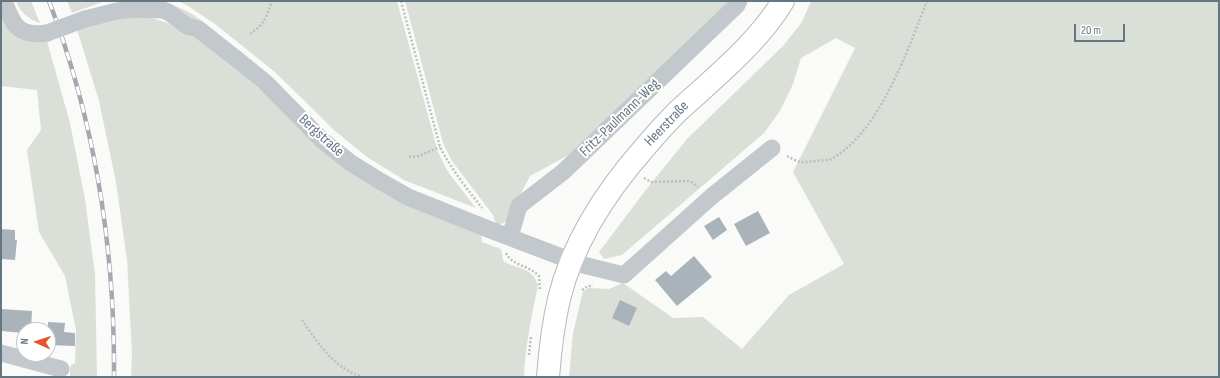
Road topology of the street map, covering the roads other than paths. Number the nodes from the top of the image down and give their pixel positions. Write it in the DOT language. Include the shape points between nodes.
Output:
graph roads {
  1 [pos="4,1"];
  2 [pos="739,1"];
  3 [pos="783,1"];
  4 [pos="772,148"];
  5 [pos="510,237"];
  6 [pos="571,262"];
  7 [pos="1,353"];
  8 [pos="61,370"];
  9 [pos="548,377"];
  1 -- 5 [label="street, Bergstraße, bridge" via="15,25 34,34 47,33 117,11 158,9 168,12 186,26 198,29 265,82 323,141 351,163 408,197 489,223"];
  2 -- 5 [label="street, Fritz-Paulmann-Weg" via="563,172 519,206"];
  3 -- 6 [label="main road, Heerstraße" via="745,48 671,118 628,166 598,207"];
  4 -- 6 [label="street" via="709,199 624,275"];
  5 -- 6 [label="street, Bergstraße"];
  6 -- 9 [label="main road, Heerstraße" via="551,338"];
  7 -- 8 [label="street"];
}
